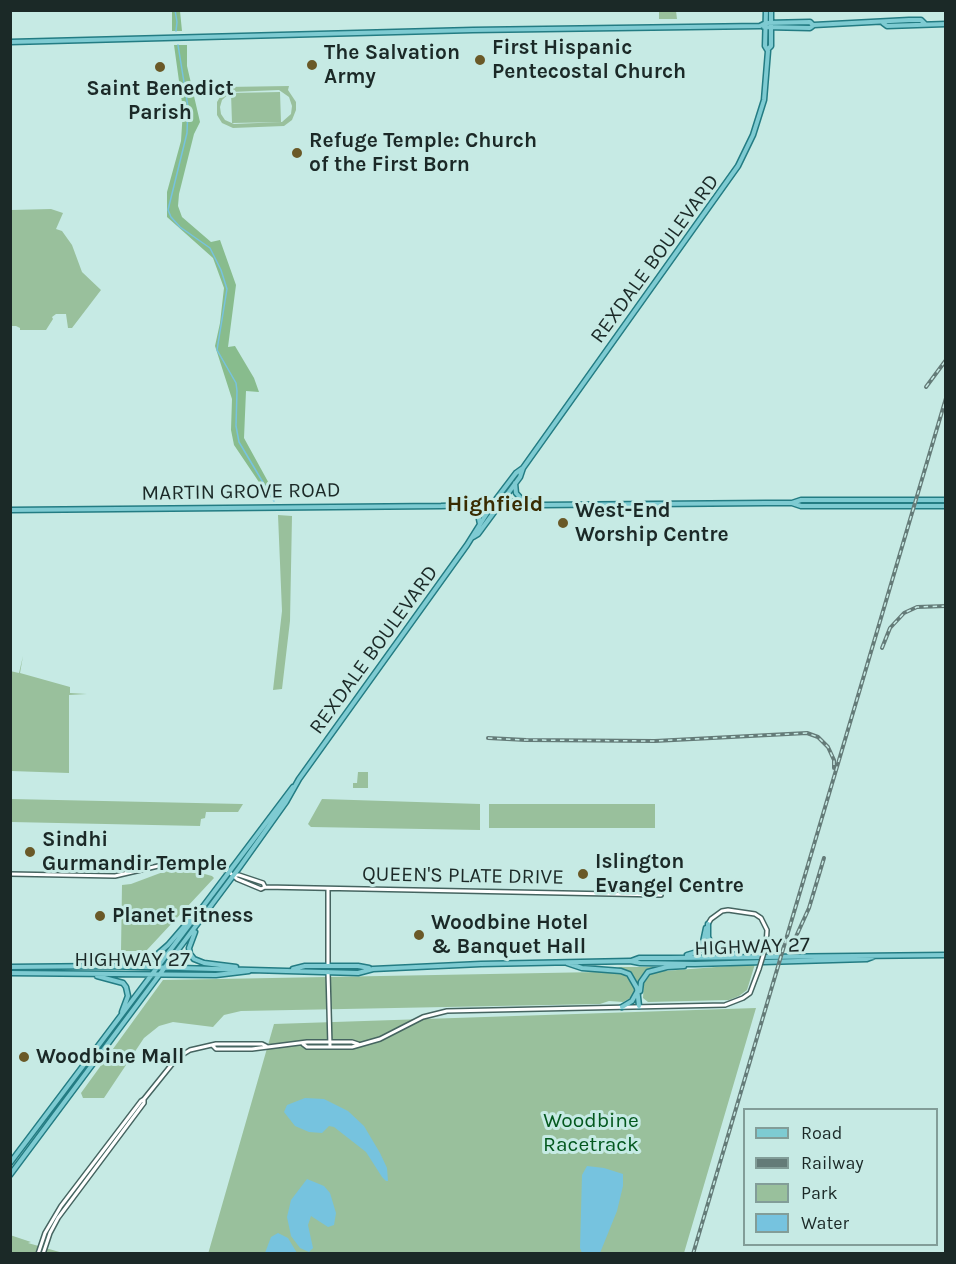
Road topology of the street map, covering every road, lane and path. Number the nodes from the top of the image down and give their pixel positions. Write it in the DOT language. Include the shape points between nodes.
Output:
graph roads {
  1 [pos="766,10"];
  2 [pos="771,10"];
  3 [pos="945,24"];
  4 [pos="768,26"];
  5 [pos="10,42"];
  6 [pos="523,468"];
  7 [pos="515,483"];
  8 [pos="945,500"];
  9 [pos="494,502"];
  10 [pos="501,502"];
  11 [pos="525,502"];
  12 [pos="792,503"];
  13 [pos="470,505"];
  14 [pos="542,505"];
  15 [pos="945,506"];
  16 [pos="490,508"];
  17 [pos="497,508"];
  18 [pos="10,510"];
  19 [pos="480,524"];
  20 [pos="472,538"];
  21 [pos="299,779"];
  22 [pos="228,871"];
  23 [pos="10,874"];
  24 [pos="234,875"];
  25 [pos="328,890"];
  26 [pos="661,895"];
  27 [pos="202,907"];
  28 [pos="198,924"];
  29 [pos="708,924"];
  30 [pos="945,955"];
  31 [pos="753,956"];
  32 [pos="875,956"];
  33 [pos="670,958"];
  34 [pos="630,961"];
  35 [pos="564,962"];
  36 [pos="695,964"];
  37 [pos="108,966"];
  38 [pos="328,966"];
  39 [pos="10,967"];
  40 [pos="158,967"];
  41 [pos="166,967"];
  42 [pos="242,969"];
  43 [pos="373,969"];
  44 [pos="254,970"];
  45 [pos="290,970"];
  46 [pos="10,973"];
  47 [pos="328,973"];
  48 [pos="153,974"];
  49 [pos="162,974"];
  50 [pos="94,975"];
  51 [pos="638,988"];
  52 [pos="638,994"];
  53 [pos="639,1006"];
  54 [pos="622,1007"];
  55 [pos="119,1019"];
  56 [pos="330,1044"];
  57 [pos="144,1099"];
  58 [pos="10,1163"];
  59 [pos="10,1175"];
  60 [pos="38,1254"];
  61 [pos="43,1254"];
  1 -- 4 [label="main road, REXDALE BOULEVARD"];
  2 -- 4 [label="main road, REXDALE BOULEVARD"];
  3 -- 4 [label="main road"];
  4 -- 5 [label="main road"];
  4 -- 6 [label="main road, REXDALE BOULEVARD" via="771,46 764,100 738,166"];
  6 -- 7 [label="main road, REXDALE BOULEVARD"];
  6 -- 9 [label="main road, REXDALE BOULEVARD"];
  7 -- 10 [label="main road, REXDALE BOULEVARD"];
  7 -- 11 [label="main road" via="516,493"];
  8 -- 12 [label="main road, MARTIN GROVE ROAD"];
  9 -- 10 [label="main road, MARTIN GROVE ROAD"];
  9 -- 13 [label="main road, MARTIN GROVE ROAD"];
  9 -- 16 [label="main road, REXDALE BOULEVARD"];
  10 -- 11 [label="main road, MARTIN GROVE ROAD"];
  10 -- 17 [label="main road, REXDALE BOULEVARD"];
  11 -- 14 [label="main road, MARTIN GROVE ROAD"];
  12 -- 14 [label="main road, MARTIN GROVE ROAD"];
  12 -- 15 [label="main road, MARTIN GROVE ROAD"];
  13 -- 16 [label="main road, MARTIN GROVE ROAD"];
  13 -- 18 [label="main road, MARTIN GROVE ROAD"];
  13 -- 19 [label="main road"];
  14 -- 17 [label="main road, MARTIN GROVE ROAD"];
  16 -- 17 [label="main road, MARTIN GROVE ROAD"];
  16 -- 19 [label="main road, REXDALE BOULEVARD"];
  17 -- 20 [label="main road, REXDALE BOULEVARD"];
  19 -- 20 [label="main road, REXDALE BOULEVARD"];
  20 -- 21 [label="main road, REXDALE BOULEVARD"];
  21 -- 22 [label="main road, REXDALE BOULEVARD"];
  21 -- 24 [label="main road, REXDALE BOULEVARD"];
  22 -- 23 [label="street, QUEEN'S PLATE DRIVE" via="184,860 115,876"];
  22 -- 24 [label="street, QUEEN'S PLATE DRIVE"];
  22 -- 27 [label="main road, REXDALE BOULEVARD"];
  24 -- 25 [label="street, QUEEN'S PLATE DRIVE" via="261,889"];
  24 -- 28 [label="main road, REXDALE BOULEVARD"];
  25 -- 26 [label="street, QUEEN'S PLATE DRIVE"];
  25 -- 38 [label="street"];
  27 -- 37 [label="main road" via="152,959"];
  27 -- 40 [label="main road, REXDALE BOULEVARD"];
  28 -- 41 [label="main road, REXDALE BOULEVARD"];
  28 -- 42 [label="main road" via="189,948 194,959"];
  29 -- 31 [label="main road" via="708,937 719,951"];
  29 -- 33 [label="main road" via="697,952"];
  29 -- 53 [label="street, bridge" via="728,910 761,918 767,930 766,946 750,993 732,1004"];
  30 -- 32 [label="main road, HIGHWAY 27"];
  31 -- 32 [label="main road, HIGHWAY 27"];
  31 -- 33 [label="main road, HIGHWAY 27"];
  32 -- 36 [label="main road, HIGHWAY 27"];
  33 -- 34 [label="main road, HIGHWAY 27"];
  34 -- 35 [label="main road, HIGHWAY 27"];
  34 -- 36 [label="main road, HIGHWAY 27"];
  35 -- 43 [label="main road, HIGHWAY 27"];
  35 -- 51 [label="main road" via="582,968 621,971"];
  36 -- 52 [label="main road" via="648,972"];
  37 -- 39 [label="main road, HIGHWAY 27"];
  37 -- 40 [label="main road, HIGHWAY 27"];
  38 -- 43 [label="main road, HIGHWAY 27"];
  38 -- 45 [label="main road, HIGHWAY 27"];
  38 -- 47 [label="street"];
  40 -- 41 [label="main road, HIGHWAY 27"];
  40 -- 48 [label="main road, REXDALE BOULEVARD"];
  41 -- 42 [label="main road, HIGHWAY 27"];
  41 -- 49 [label="main road, REXDALE BOULEVARD"];
  42 -- 44 [label="main road, HIGHWAY 27"];
  43 -- 47 [label="main road, HIGHWAY 27"];
  44 -- 45 [label="main road, HIGHWAY 27"];
  44 -- 49 [label="main road, HIGHWAY 27" via="216,975"];
  45 -- 47 [label="main road, HIGHWAY 27"];
  46 -- 50 [label="main road, HIGHWAY 27"];
  47 -- 56 [label="street"];
  48 -- 49 [label="main road, HIGHWAY 27"];
  48 -- 50 [label="main road, HIGHWAY 27"];
  48 -- 55 [label="main road, REXDALE BOULEVARD"];
  49 -- 59 [label="main road, REXDALE BOULEVARD"];
  50 -- 55 [label="main road" via="123,982 126,987 128,996"];
  51 -- 52 [label="main road"];
  51 -- 54 [label="main road" via="634,999"];
  52 -- 53 [label="main road"];
  53 -- 54 [label="street"];
  54 -- 56 [label="street" via="447,1011 352,1047"];
  55 -- 58 [label="main road, REXDALE BOULEVARD"];
  56 -- 57 [label="street" via="198,1048 177,1058"];
  57 -- 60 [label="street" via="61,1206 48,1226"];
  57 -- 61 [label="street" via="58,1218"];
}
